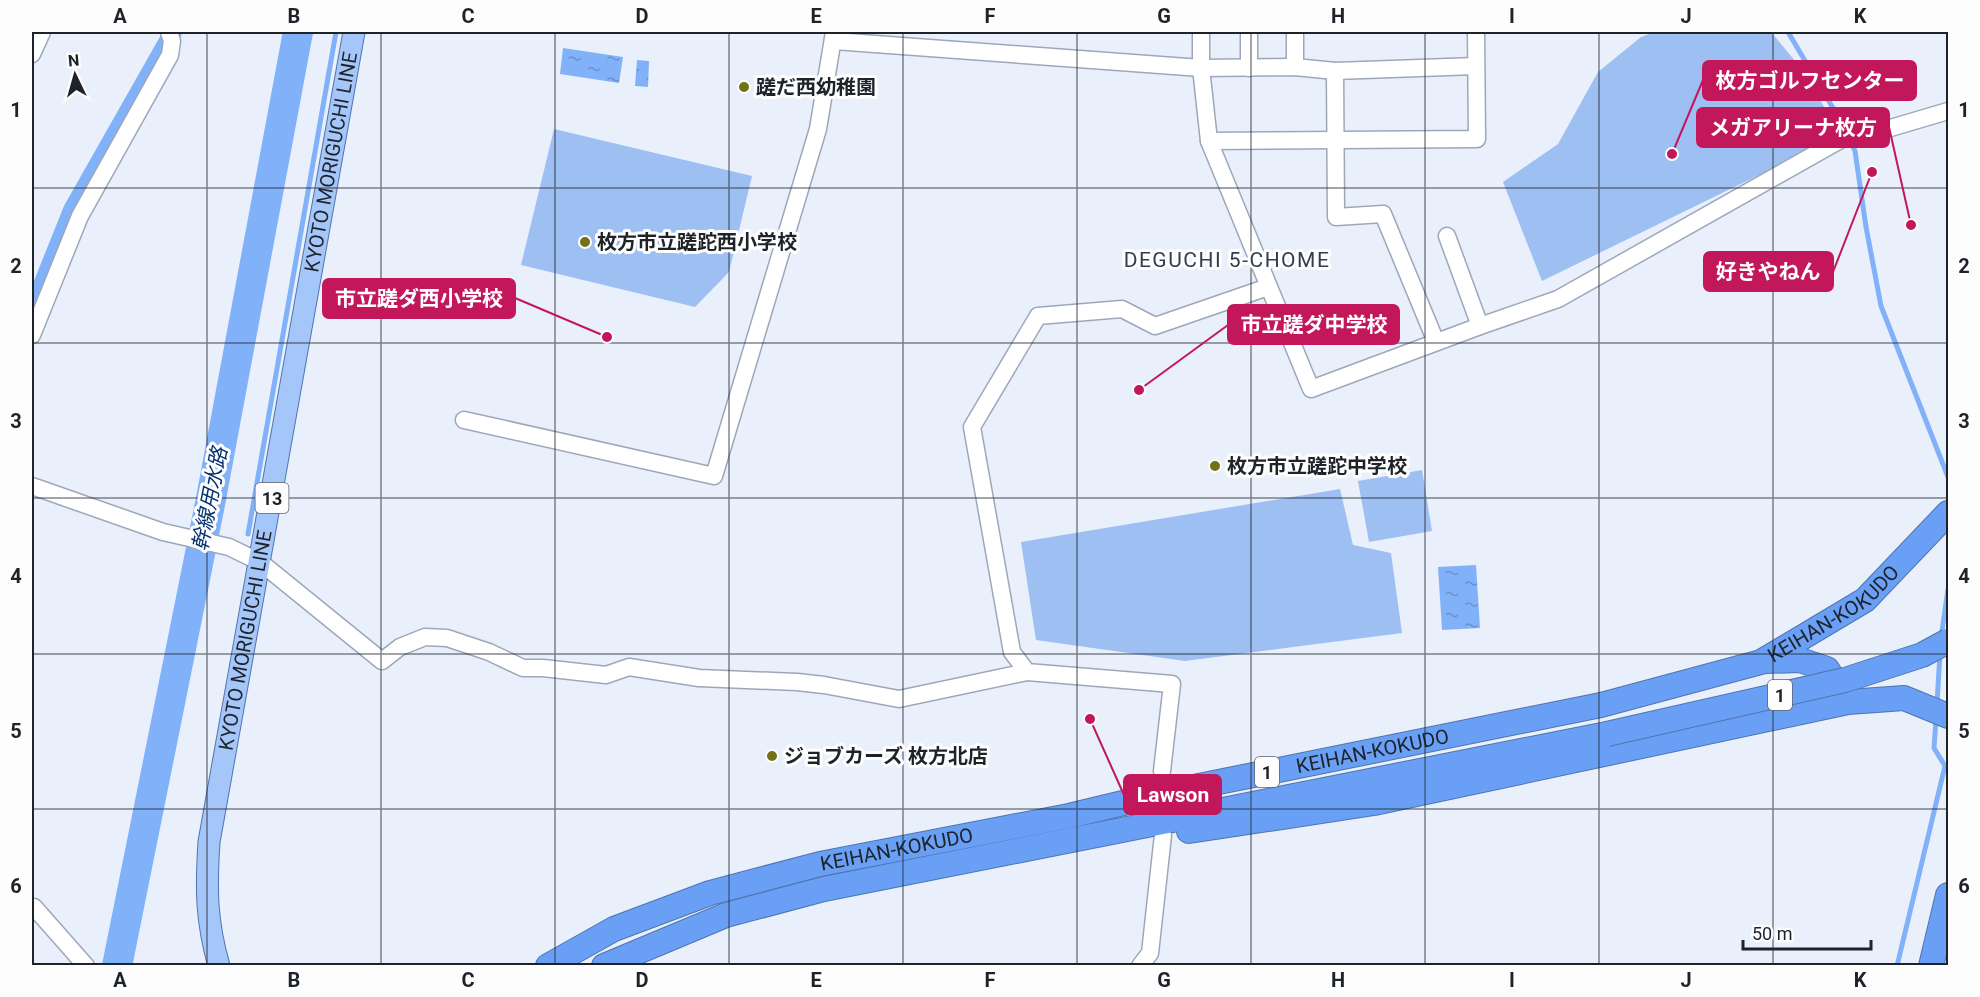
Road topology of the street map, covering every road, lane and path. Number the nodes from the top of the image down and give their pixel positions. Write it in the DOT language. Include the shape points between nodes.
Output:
graph roads {
  1 [pos="42,32"];
  2 [pos="354,32"];
  3 [pos="1201,32"];
  4 [pos="1249,32"];
  5 [pos="1295,32"];
  6 [pos="1476,32"];
  7 [pos="170,36"];
  8 [pos="834,36"];
  9 [pos="32,54"];
  10 [pos="1476,66"];
  11 [pos="1295,67"];
  12 [pos="1201,68"];
  13 [pos="1249,68"];
  14 [pos="1335,70"];
  15 [pos="1948,111"];
  16 [pos="1335,140"];
  17 [pos="1209,141"];
  18 [pos="1447,236"];
  19 [pos="1268,287"];
  20 [pos="1480,326"];
  21 [pos="32,334"];
  22 [pos="1436,342"];
  23 [pos="464,420"];
  24 [pos="32,486"];
  25 [pos="1948,513"];
  26 [pos="260,562"];
  27 [pos="1948,641"];
  28 [pos="1761,662"];
  29 [pos="1027,672"];
  30 [pos="1848,702"];
  31 [pos="1940,713"];
  32 [pos="1165,782"];
  33 [pos="1163,836"];
  34 [pos="1076,838"];
  35 [pos="1155,865"];
  36 [pos="1948,895"];
  37 [pos="32,907"];
  38 [pos="86,966"];
  39 [pos="219,966"];
  40 [pos="548,966"];
  41 [pos="604,966"];
  42 [pos="1140,966"];
  43 [pos="1931,966"];
  1 -- 9 [label="street"];
  2 -- 26 [label="main road, KYOTO MORIGUCHI LINE / 13"];
  3 -- 12 [label="street"];
  4 -- 13 [label="street"];
  5 -- 11 [label="street"];
  6 -- 10 [label="street"];
  7 -- 21 [label="street" via="170,56 80,216"];
  8 -- 12 [label="street"];
  8 -- 23 [label="street" via="818,129 714,476"];
  10 -- 14 [label="street"];
  10 -- 16 [label="street" via="1477,139"];
  11 -- 13 [label="street"];
  11 -- 14 [label="street"];
  12 -- 13 [label="street"];
  12 -- 17 [label="street"];
  14 -- 16 [label="street"];
  15 -- 20 [label="street" via="1842,139 1558,299"];
  16 -- 17 [label="street"];
  16 -- 22 [label="street" via="1336,217 1383,214"];
  17 -- 19 [label="street"];
  18 -- 20 [label="street"];
  19 -- 22 [label="street" via="1311,389"];
  19 -- 29 [label="street" via="1155,326 1122,309 1038,316 972,427 1012,652"];
  20 -- 22 [label="street"];
  24 -- 26 [label="street" via="164,532 229,547"];
  25 -- 28 [label="highway, KEIHAN-KOKUDO / 1" via="1865,600"];
  26 -- 29 [label="street" via="382,662 400,647 425,637 447,638 523,668 606,675 629,667 699,678 797,682 899,699"];
  26 -- 39 [label="main road, KYOTO MORIGUCHI LINE / 13" via="209,842 206,887 210,935"];
  27 -- 34 [label="highway, KEIHAN-KOKUDO / 1, bridge" via="1922,655 1845,680 1607,734"];
  28 -- 30 [label="highway" via="1800,660 1827,669"];
  28 -- 32 [label="highway, KEIHAN-KOKUDO / 1" via="1601,705"];
  29 -- 32 [label="street" via="1172,684 1181,689"];
  30 -- 31 [label="highway" via="1904,698"];
  30 -- 33 [label="highway" via="1374,803"];
  32 -- 40 [label="highway, KEIHAN-KOKUDO / 1" via="1069,816 820,864 710,893 614,929"];
  33 -- 34 [label="highway"];
  33 -- 42 [label="street" via="1150,953"];
  34 -- 41 [label="highway, KEIHAN-KOKUDO / 1" via="824,889 726,915"];
  35 -- 42 [label="street"];
  36 -- 43 [label="highway"];
  37 -- 38 [label="street"];
}
